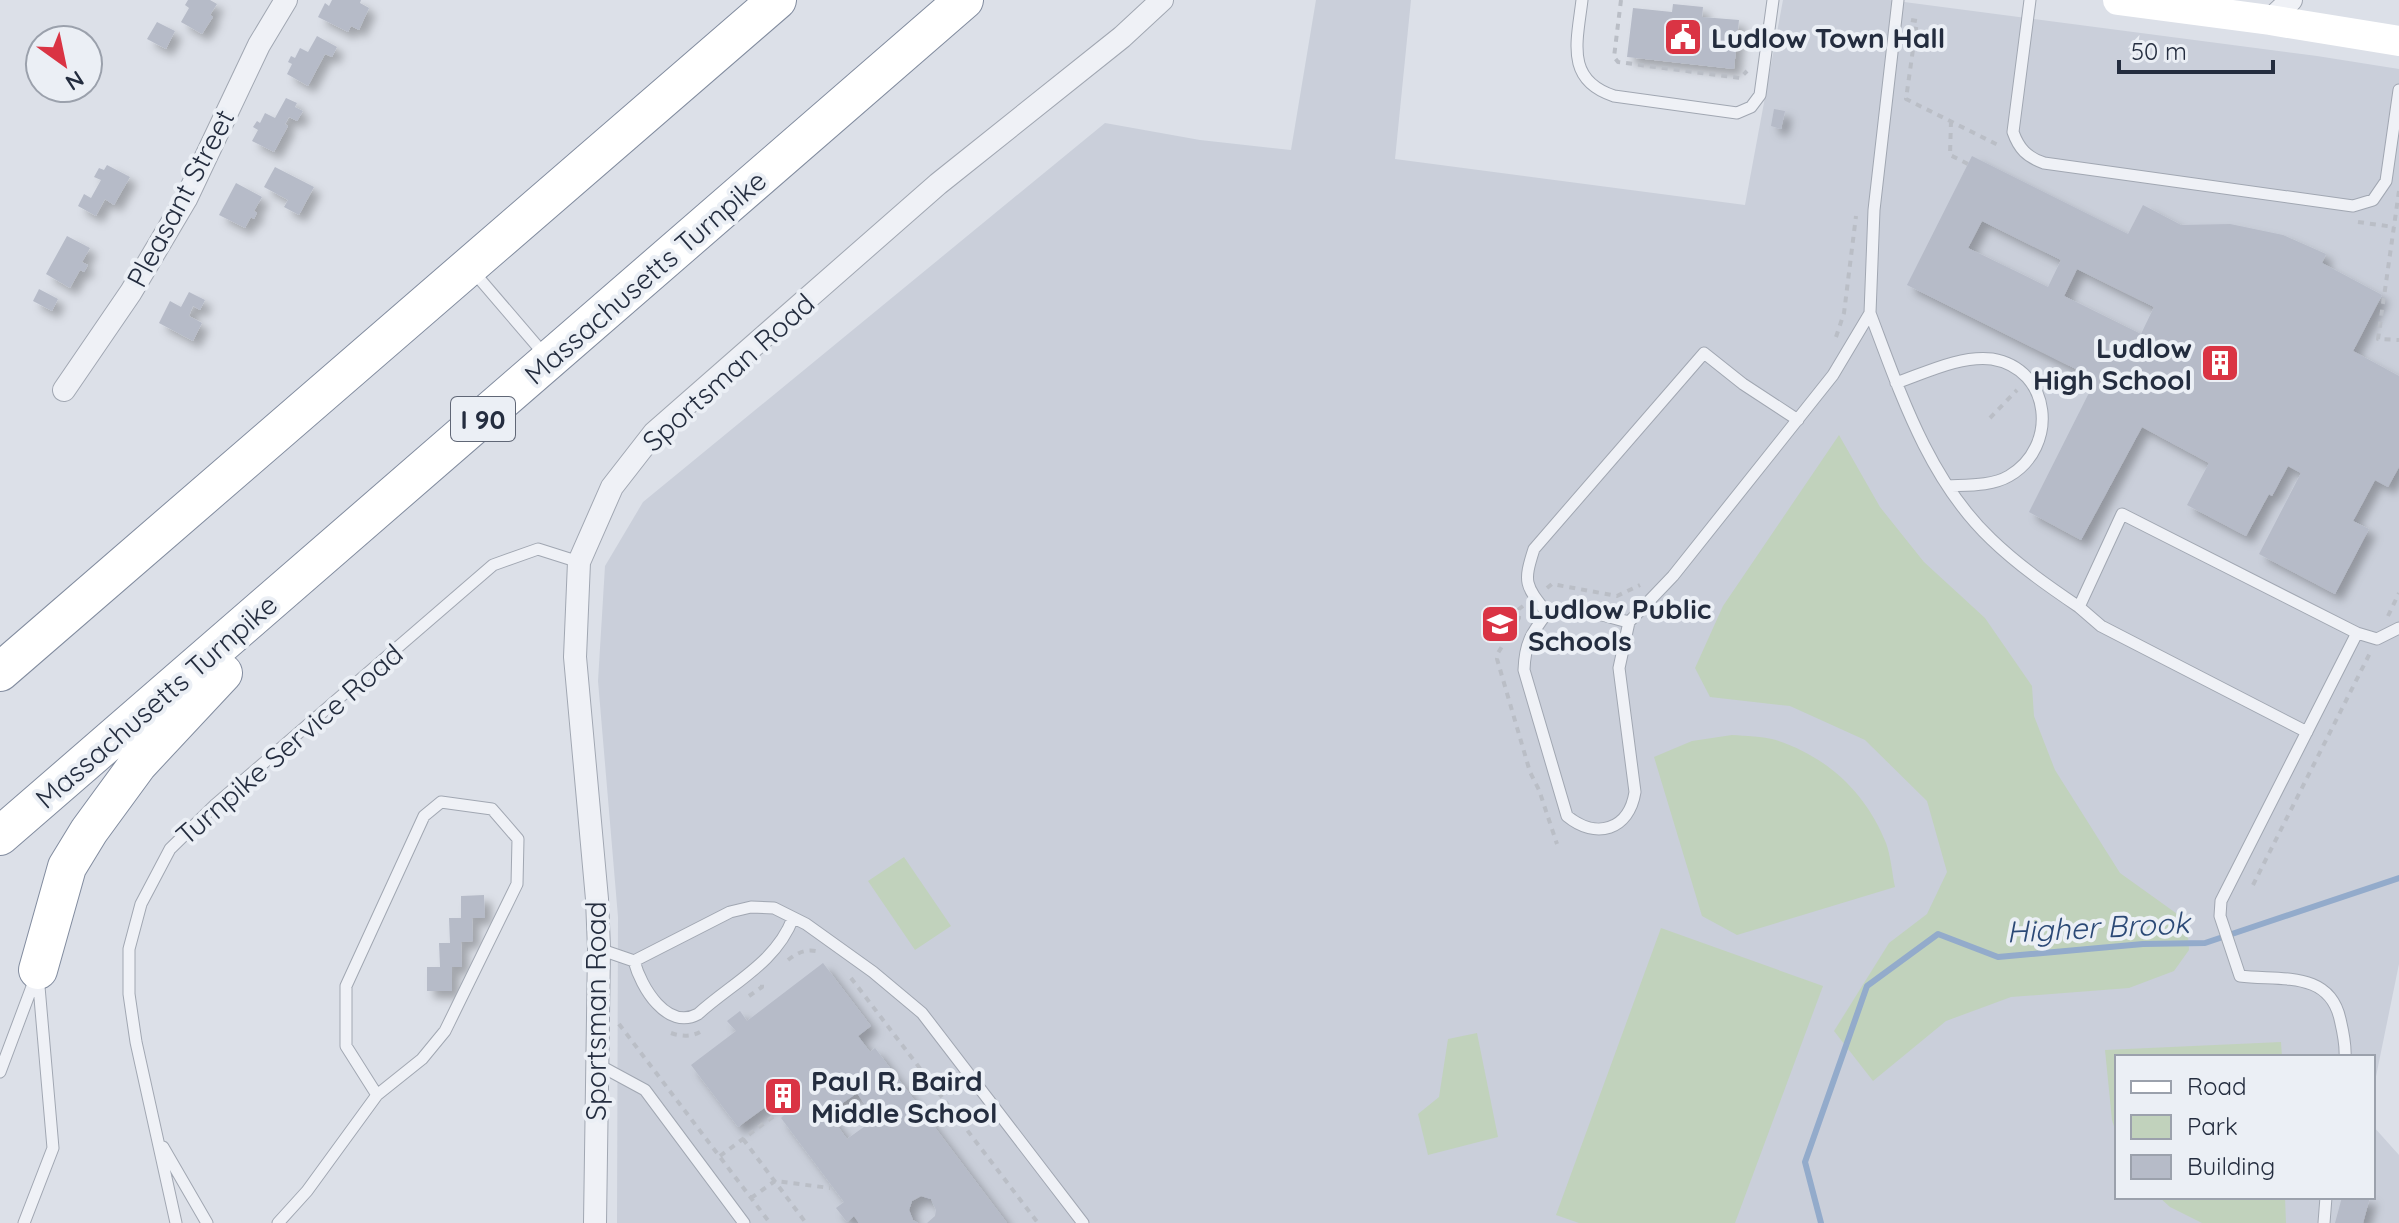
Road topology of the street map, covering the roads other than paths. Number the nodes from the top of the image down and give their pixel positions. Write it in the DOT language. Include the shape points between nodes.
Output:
graph roads {
  1 [pos="286,0"];
  2 [pos="777,0"];
  3 [pos="964,0"];
  4 [pos="1162,0"];
  5 [pos="1582,0"];
  6 [pos="1773,0"];
  7 [pos="1898,0"];
  8 [pos="2030,0"];
  9 [pos="2118,0"];
  10 [pos="2280,10"];
  11 [pos="2399,41"];
  12 [pos="2399,90"];
  13 [pos="469,267"];
  14 [pos="1870,313"];
  15 [pos="549,361"];
  16 [pos="1896,383"];
  17 [pos="64,390"];
  18 [pos="1798,420"];
  19 [pos="458,441"];
  20 [pos="1948,486"];
  21 [pos="579,562"];
  22 [pos="74,607"];
  23 [pos="2079,607"];
  24 [pos="1547,613"];
  25 [pos="1629,622"];
  26 [pos="2399,628"];
  27 [pos="2357,633"];
  28 [pos="0,663"];
  29 [pos="0,672"];
  30 [pos="2307,732"];
  31 [pos="0,836"];
  32 [pos="793,918"];
  33 [pos="599,949"];
  34 [pos="634,961"];
  35 [pos="38,970"];
  36 [pos="2345,1055"];
  37 [pos="596,1064"];
  38 [pos="0,1072"];
  39 [pos="377,1095"];
  40 [pos="157,1136"];
  41 [pos="2326,1199"];
  42 [pos="24,1223"];
  43 [pos="176,1223"];
  44 [pos="207,1223"];
  45 [pos="278,1223"];
  46 [pos="595,1223"];
  47 [pos="744,1223"];
  48 [pos="1083,1223"];
  49 [pos="2324,1223"];
  1 -- 17 [label="street, Pleasant Street" via="186,199"];
  2 -- 13 [label="highway"];
  3 -- 15 [label="highway, Massachusetts Turnpike / I 90"];
  4 -- 21 [label="street, Sportsman Road" via="938,184 654,433 612,487"];
  5 -- 6 [label="lane" via="1576,51 1587,83 1614,96 1737,113 1760,95"];
  7 -- 14 [label="lane" via="1874,210"];
  8 -- 12 [label="lane" via="2013,132 2023,151 2044,163 2353,206 2373,200 2386,181"];
  9 -- 10 [label="main road"];
  10 -- 11 [label="main road"];
  13 -- 15 [label="lane"];
  13 -- 22 [label="highway"];
  14 -- 16 [label="lane"];
  14 -- 18 [label="lane"];
  15 -- 19 [label="highway, Massachusetts Turnpike / I 90"];
  16 -- 20 [label="lane"];
  16 -- 20 [label="lane" via="1974,358 2012,367 2038,396 2042,434 2022,468 2005,479"];
  18 -- 24 [label="lane" via="1704,353 1534,549 1525,576"];
  18 -- 25 [label="lane" via="1673,576"];
  19 -- 31 [label="highway, Massachusetts Turnpike / I 90"];
  19 -- 35 [label="highway" via="207,689 112,796 67,867"];
  20 -- 23 [label="lane" via="1989,537"];
  21 -- 33 [label="street, Sportsman Road" via="575,657"];
  21 -- 40 [label="lane, Turnpike Service Road" via="538,549 493,565 170,849 141,904 129,949 136,1042"];
  22 -- 28 [label="highway"];
  22 -- 29 [label="highway"];
  23 -- 27 [label="lane" via="2122,514"];
  23 -- 30 [label="lane" via="2101,626"];
  24 -- 25 [label="lane" via="1579,611"];
  24 -- 25 [label="lane" via="1525,648 1524,670 1567,816 1588,829 1605,829 1621,821 1635,792 1619,668"];
  26 -- 27 [label="lane" via="2377,639"];
  27 -- 30 [label="lane"];
  30 -- 36 [label="lane" via="2221,901 2220,916 2240,976 2319,985 2331,996"];
  32 -- 34 [label="lane" via="774,908 730,912"];
  32 -- 34 [label="lane" via="774,952 687,1019 665,1011 638,977"];
  32 -- 48 [label="lane" via="922,1013"];
  33 -- 34 [label="lane"];
  33 -- 37 [label="street, Sportsman Road"];
  35 -- 38 [label="lane"];
  35 -- 42 [label="lane" via="53,1148"];
  37 -- 46 [label="street, Sportsman Road"];
  37 -- 47 [label="lane" via="645,1090"];
  39 -- 39 [label="lane" via="422,1059 445,1031 517,884 518,839 492,809 441,802 424,816 346,986 346,1046"];
  39 -- 45 [label="lane"];
  40 -- 43 [label="lane, Turnpike Service Road"];
  40 -- 44 [label="lane"];
  41 -- 49 [label="lane"];
}
